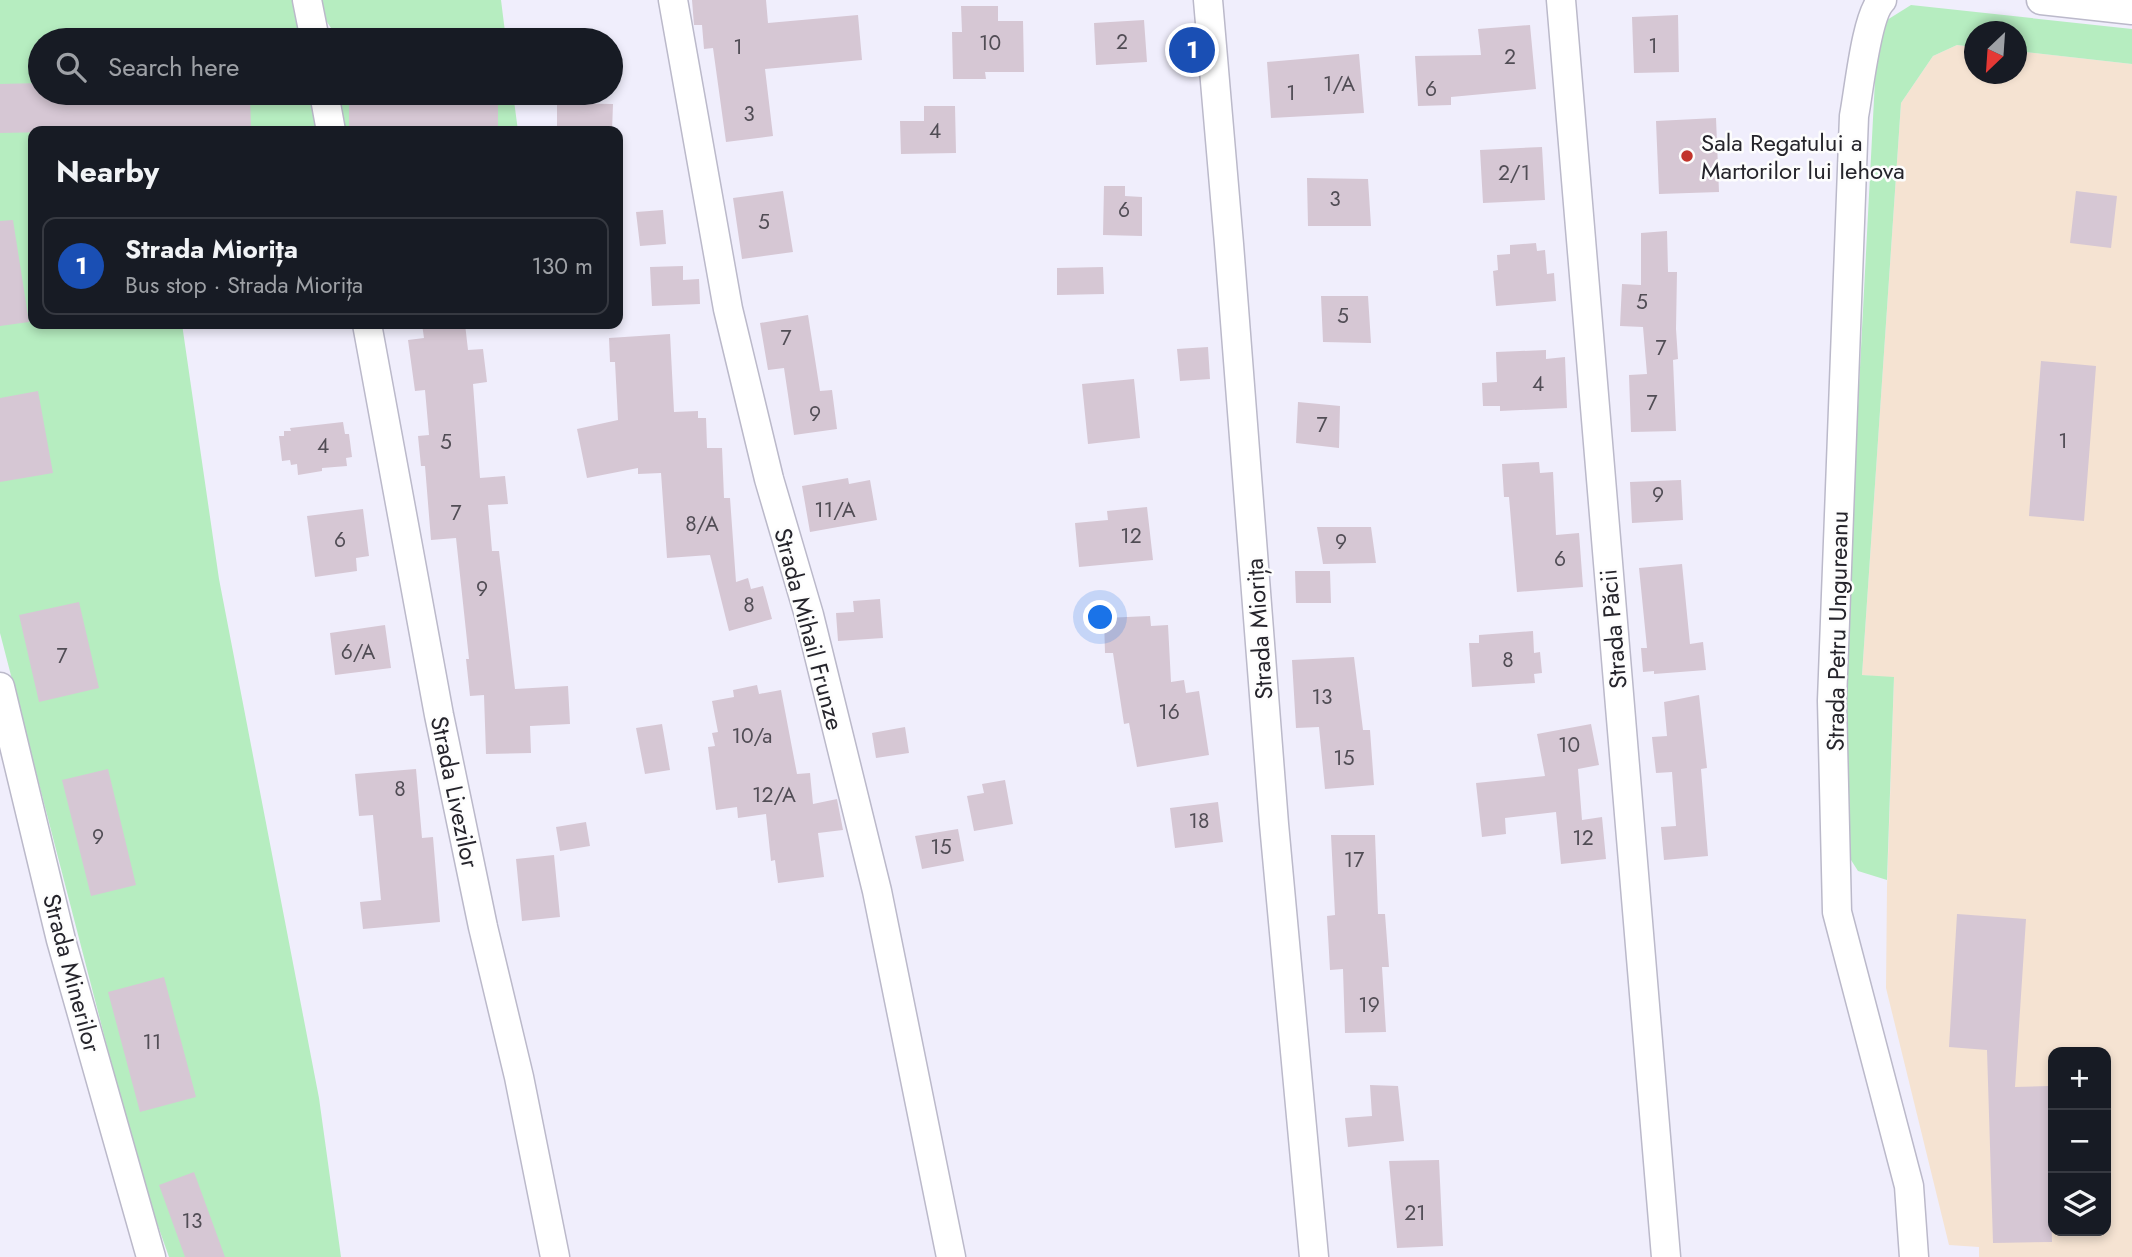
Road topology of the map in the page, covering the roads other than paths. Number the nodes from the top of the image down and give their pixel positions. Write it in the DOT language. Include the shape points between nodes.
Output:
graph roads {
  1 [pos="307,0"];
  2 [pos="673,0"];
  3 [pos="1208,0"];
  4 [pos="1562,0"];
  5 [pos="1882,0"];
  6 [pos="2041,0"];
  7 [pos="2132,10"];
  8 [pos="312,28"];
  9 [pos="326,105"];
  10 [pos="330,126"];
  11 [pos="368,329"];
  12 [pos="0,687"];
  13 [pos="152,1257"];
  14 [pos="555,1257"];
  15 [pos="951,1257"];
  16 [pos="1314,1257"];
  17 [pos="1666,1257"];
  18 [pos="1914,1257"];
  1 -- 8 [label="street"];
  2 -- 15 [label="street, Strada Mihail Frunze" via="728,309 877,891"];
  3 -- 16 [label="street, Strada Miorița"];
  4 -- 17 [label="street, Strada Păcii"];
  5 -- 18 [label="street, Strada Petru Ungureanu" via="1869,31 1854,116 1832,701 1836,893 1837,912 1909,1186"];
  6 -- 7 [label="street"];
  9 -- 10 [label="street"];
  11 -- 14 [label="street, Strada Livezilor" via="439,715"];
  12 -- 13 [label="street, Strada Minerilor" via="61,940"];
}
